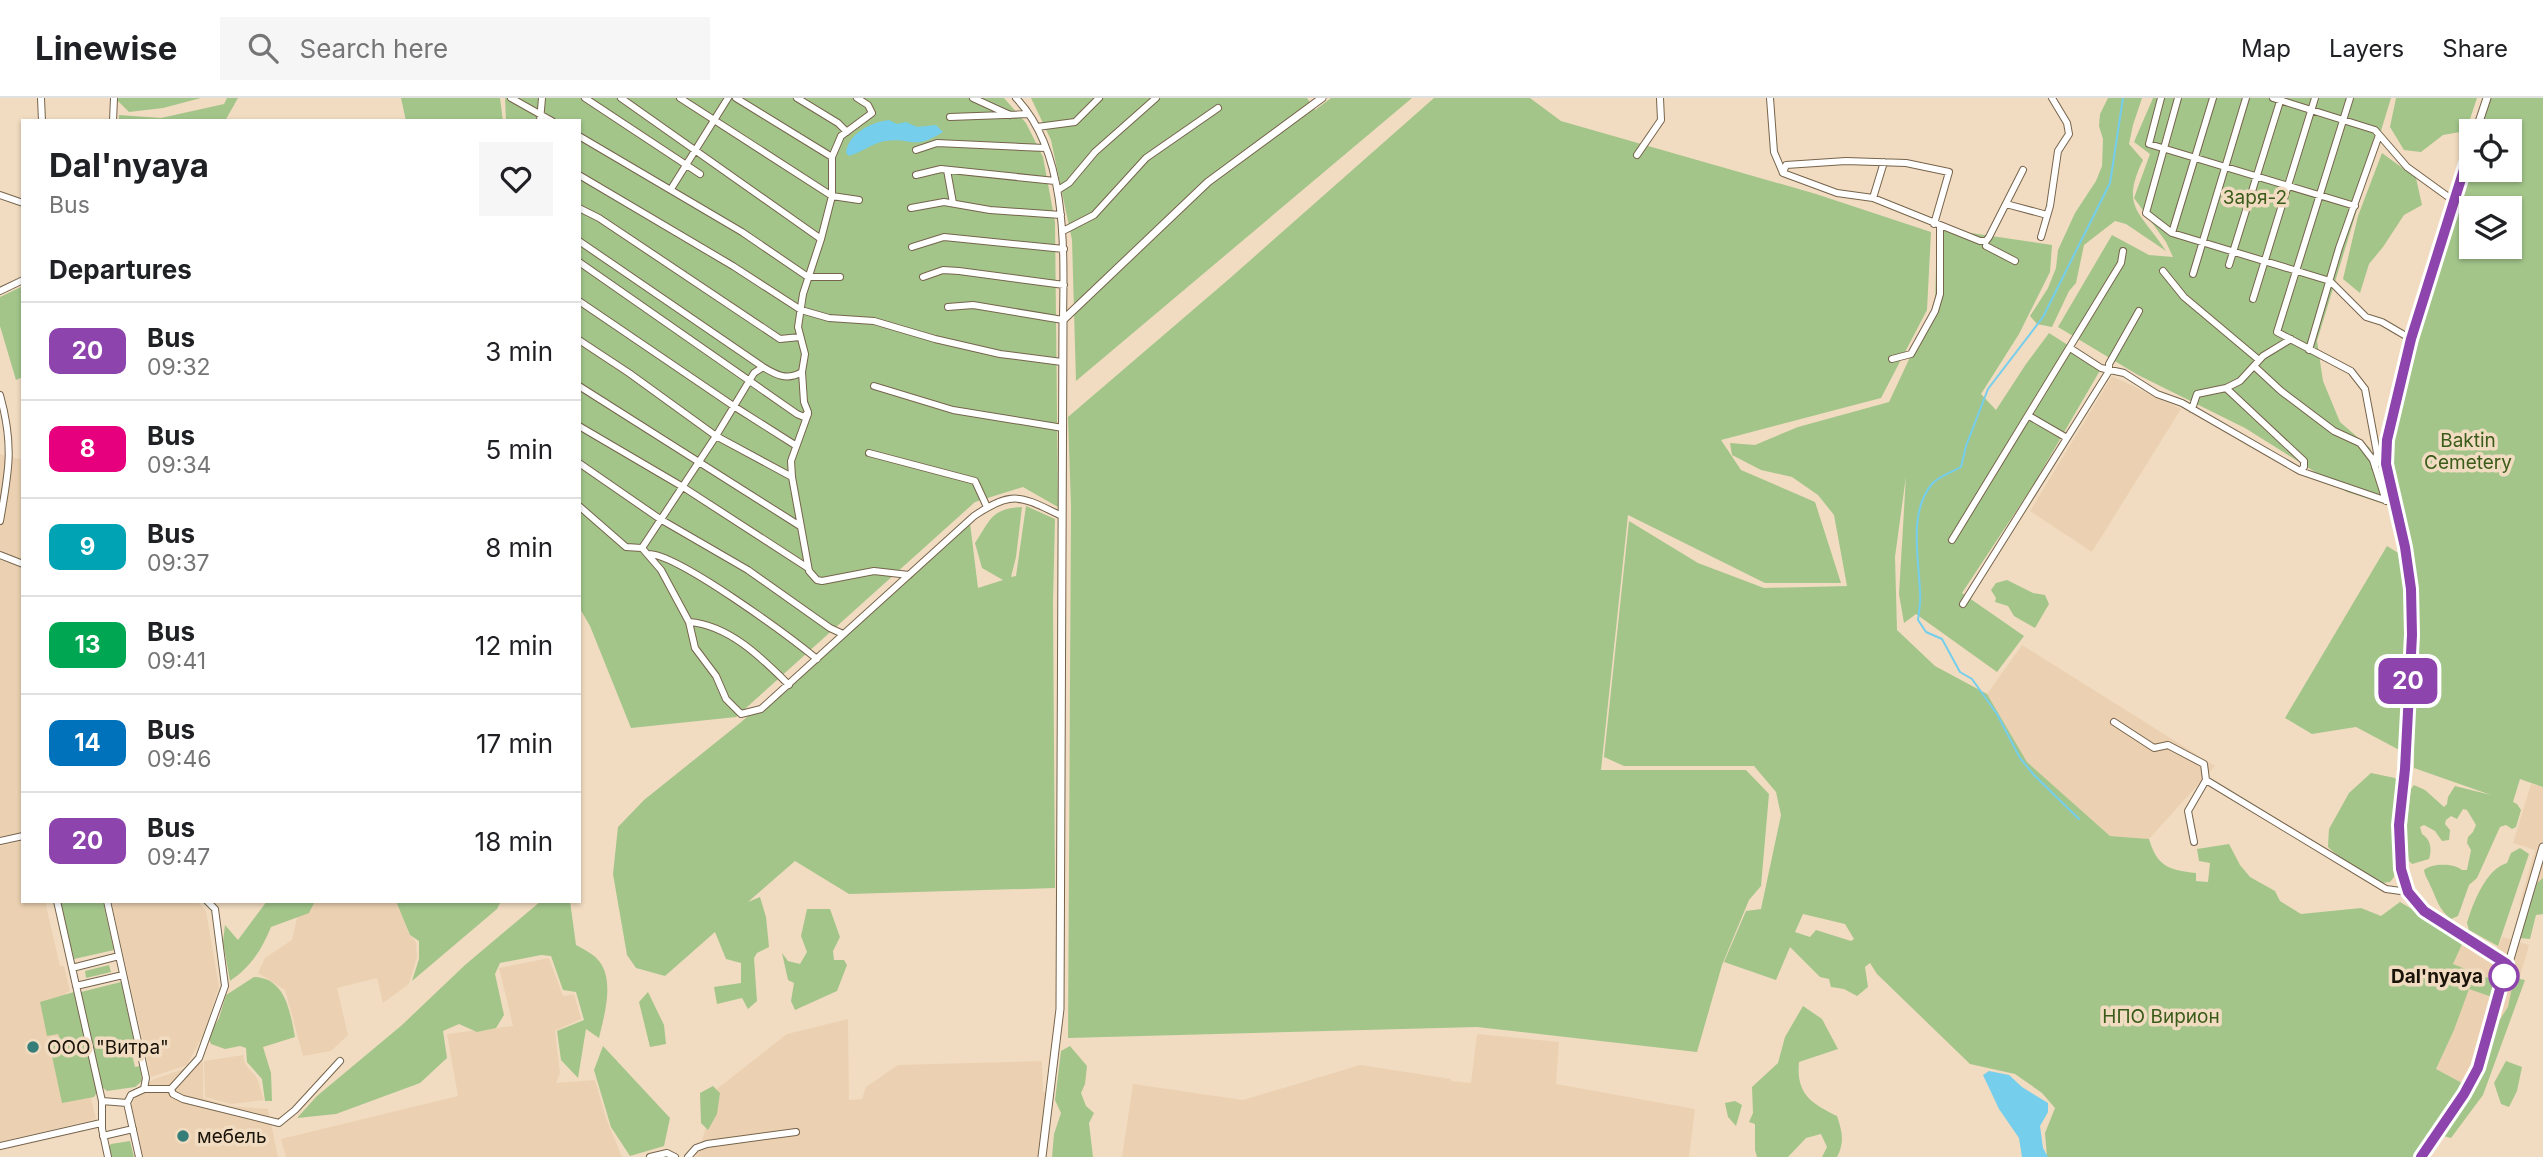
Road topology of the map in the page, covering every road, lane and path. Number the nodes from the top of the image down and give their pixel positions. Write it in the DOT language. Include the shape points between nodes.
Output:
graph roads {
  1 [pos="41,98"];
  2 [pos="114,98"];
  3 [pos="511,98"];
  4 [pos="541,98"];
  5 [pos="585,98"];
  6 [pos="621,98"];
  7 [pos="680,98"];
  8 [pos="728,98"];
  9 [pos="736,98"];
  10 [pos="797,98"];
  11 [pos="857,98"];
  12 [pos="973,98"];
  13 [pos="1016,98"];
  14 [pos="1099,98"];
  15 [pos="1156,98"];
  16 [pos="1322,98"];
  17 [pos="1660,98"];
  18 [pos="1770,98"];
  19 [pos="2052,98"];
  20 [pos="2161,98"];
  21 [pos="2178,98"];
  22 [pos="2213,98"];
  23 [pos="2246,98"];
  24 [pos="2315,98"];
  25 [pos="2350,98"];
  26 [pos="2487,98"];
  27 [pos="2278,99"];
  28 [pos="1218,108"];
  29 [pos="2311,109"];
  30 [pos="1028,114"];
  31 [pos="1012,116"];
  32 [pos="540,117"];
  33 [pos="950,117"];
  34 [pos="41,119"];
  35 [pos="113,119"];
  36 [pos="2480,119"];
  37 [pos="2343,120"];
  38 [pos="715,121"];
  39 [pos="1037,127"];
  40 [pos="847,132"];
  41 [pos="2379,135"];
  42 [pos="581,137"];
  43 [pos="1045,148"];
  44 [pos="2164,148"];
  45 [pos="697,150"];
  46 [pos="916,150"];
  47 [pos="1637,155"];
  48 [pos="832,157"];
  49 [pos="2196,157"];
  50 [pos="1884,162"];
  51 [pos="686,165"];
  52 [pos="2227,166"];
  53 [pos="947,170"];
  54 [pos="2023,170"];
  55 [pos="1783,173"];
  56 [pos="700,174"];
  57 [pos="581,176"];
  58 [pos="916,176"];
  59 [pos="2257,177"];
  60 [pos="1055,181"];
  61 [pos="2460,182"];
  62 [pos="2288,185"];
  63 [pos="671,189"];
  64 [pos="1058,190"];
  65 [pos="0,195"];
  66 [pos="2318,195"];
  67 [pos="832,196"];
  68 [pos="1873,198"];
  69 [pos="859,200"];
  70 [pos="2454,201"];
  71 [pos="21,202"];
  72 [pos="954,203"];
  73 [pos="2006,204"];
  74 [pos="2355,206"];
  75 [pos="911,208"];
  76 [pos="581,209"];
  77 [pos="1061,215"];
  78 [pos="2047,215"];
  79 [pos="1937,225"];
  80 [pos="1063,231"];
  81 [pos="2172,233"];
  82 [pos="2041,237"];
  83 [pos="821,239"];
  84 [pos="2203,241"];
  85 [pos="581,242"];
  86 [pos="1986,246"];
  87 [pos="912,247"];
  88 [pos="1063,249"];
  89 [pos="2123,251"];
  90 [pos="2234,251"];
  91 [pos="2015,261"];
  92 [pos="2264,261"];
  93 [pos="581,263"];
  94 [pos="2229,265"];
  95 [pos="2163,271"];
  96 [pos="2296,271"];
  97 [pos="2193,274"];
  98 [pos="808,277"];
  99 [pos="840,277"];
  100 [pos="923,277"];
  101 [pos="21,281"];
  102 [pos="2330,281"];
  103 [pos="1064,285"];
  104 [pos="0,291"];
  105 [pos="2253,299"];
  106 [pos="581,302"];
  107 [pos="948,307"];
  108 [pos="801,310"];
  109 [pos="2140,311"];
  110 [pos="1063,320"];
  111 [pos="800,337"];
  112 [pos="2291,339"];
  113 [pos="2411,339"];
  114 [pos="581,341"];
  115 [pos="2070,348"];
  116 [pos="2309,350"];
  117 [pos="1892,359"];
  118 [pos="1062,362"];
  119 [pos="2257,363"];
  120 [pos="763,367"];
  121 [pos="2109,370"];
  122 [pos="802,372"];
  123 [pos="748,382"];
  124 [pos="874,386"];
  125 [pos="581,387"];
  126 [pos="2226,388"];
  127 [pos="0,395"];
  128 [pos="735,407"];
  129 [pos="2192,409"];
  130 [pos="808,412"];
  131 [pos="2029,416"];
  132 [pos="581,427"];
  133 [pos="1063,428"];
  134 [pos="716,436"];
  135 [pos="2067,438"];
  136 [pos="795,445"];
  137 [pos="869,453"];
  138 [pos="699,462"];
  139 [pos="581,464"];
  140 [pos="2375,467"];
  141 [pos="2300,471"];
  142 [pos="792,477"];
  143 [pos="683,487"];
  144 [pos="2386,501"];
  145 [pos="2396,505"];
  146 [pos="987,507"];
  147 [pos="581,508"];
  148 [pos="1062,516"];
  149 [pos="660,519"];
  150 [pos="0,521"];
  151 [pos="800,526"];
  152 [pos="1952,540"];
  153 [pos="642,548"];
  154 [pos="648,554"];
  155 [pos="0,555"];
  156 [pos="21,563"];
  157 [pos="808,568"];
  158 [pos="909,575"];
  159 [pos="1963,604"];
  160 [pos="689,622"];
  161 [pos="843,634"];
  162 [pos="817,659"];
  163 [pos="789,685"];
  164 [pos="2114,722"];
  165 [pos="2206,780"];
  166 [pos="21,836"];
  167 [pos="0,841"];
  168 [pos="2194,842"];
  169 [pos="2543,847"];
  170 [pos="2408,892"];
  171 [pos="57,903"];
  172 [pos="107,903"];
  173 [pos="209,903"];
  174 [pos="119,957"];
  175 [pos="2507,964"];
  176 [pos="72,968"];
  177 [pos="123,975"];
  178 [pos="76,986"];
  179 [pos="340,1061"];
  180 [pos="144,1089"];
  181 [pos="172,1089"];
  182 [pos="102,1101"];
  183 [pos="127,1103"];
  184 [pos="101,1123"];
  185 [pos="133,1129"];
  186 [pos="796,1132"];
  187 [pos="103,1136"];
  188 [pos="0,1146"];
  189 [pos="107,1157"];
  190 [pos="139,1157"];
  191 [pos="650,1157"];
  192 [pos="675,1157"];
  193 [pos="688,1157"];
  194 [pos="1042,1157"];
  195 [pos="2421,1157"];
  1 -- 34 [label="street"];
  2 -- 35 [label="street"];
  3 -- 32 [label="street"];
  4 -- 32 [label="street"];
  5 -- 51 [label="street"];
  6 -- 45 [label="street"];
  7 -- 38 [label="street"];
  8 -- 38 [label="street"];
  9 -- 48 [label="street"];
  10 -- 40 [label="street"];
  11 -- 40 [label="street" via="869,105 872,113"];
  12 -- 31 [label="street"];
  13 -- 30 [label="street"];
  14 -- 39 [label="street" via="1075,121"];
  15 -- 64 [label="street"];
  16 -- 110 [label="street" via="1208,182"];
  17 -- 47 [label="street" via="1661,120"];
  18 -- 55 [label="street" via="1774,152"];
  19 -- 78 [label="street" via="2069,134 2058,151"];
  20 -- 44 [label="street" via="2149,144"];
  21 -- 44 [label="street"];
  22 -- 49 [label="street"];
  23 -- 52 [label="street"];
  24 -- 29 [label="street"];
  25 -- 37 [label="street"];
  26 -- 36 [label="street"];
  27 -- 29 [label="street"];
  27 -- 59 [label="street"];
  28 -- 80 [label="street" via="1146,158 1094,215"];
  29 -- 37 [label="street"];
  29 -- 62 [label="street"];
  30 -- 31 [label="street"];
  30 -- 39 [label="street"];
  31 -- 33 [label="street"];
  37 -- 41 [label="street"];
  37 -- 66 [label="street"];
  38 -- 45 [label="street"];
  38 -- 67 [label="street"];
  39 -- 43 [label="street"];
  40 -- 48 [label="street"];
  41 -- 70 [label="street" via="2407,167"];
  41 -- 74 [label="street"];
  42 -- 63 [label="street"];
  43 -- 46 [label="street" via="937,143"];
  43 -- 60 [label="street"];
  44 -- 49 [label="street"];
  44 -- 81 [label="street" via="2146,213"];
  45 -- 51 [label="street"];
  45 -- 83 [label="street"];
  48 -- 67 [label="street"];
  49 -- 52 [label="street"];
  49 -- 81 [label="street"];
  50 -- 55 [label="street" via="1786,166"];
  50 -- 68 [label="street"];
  50 -- 79 [label="street" via="1949,172"];
  51 -- 56 [label="street"];
  51 -- 63 [label="street"];
  52 -- 59 [label="street"];
  52 -- 84 [label="street"];
  53 -- 58 [label="street"];
  53 -- 60 [label="street"];
  53 -- 72 [label="street"];
  54 -- 73 [label="street"];
  55 -- 68 [label="street" via="1837,193"];
  57 -- 108 [label="street"];
  59 -- 62 [label="street"];
  59 -- 90 [label="street"];
  60 -- 64 [label="street"];
  61 -- 70 [label="street"];
  62 -- 66 [label="street"];
  62 -- 92 [label="street"];
  63 -- 98 [label="street"];
  64 -- 77 [label="street"];
  65 -- 71 [label="street"];
  66 -- 74 [label="street"];
  66 -- 96 [label="street"];
  67 -- 69 [label="street"];
  67 -- 83 [label="street"];
  68 -- 79 [label="street"];
  70 -- 113 [label="street"];
  72 -- 75 [label="street"];
  72 -- 77 [label="street"];
  73 -- 78 [label="street"];
  73 -- 79 [label="street" via="1986,241"];
  74 -- 102 [label="street"];
  76 -- 111 [label="street" via="780,338"];
  77 -- 80 [label="street"];
  78 -- 82 [label="street"];
  79 -- 117 [label="street" via="1940,294 1935,311 1911,354"];
  80 -- 88 [label="street"];
  81 -- 84 [label="street"];
  83 -- 98 [label="street"];
  84 -- 90 [label="street"];
  84 -- 97 [label="street"];
  85 -- 120 [label="street"];
  86 -- 91 [label="street"];
  87 -- 88 [label="street" via="944,237"];
  88 -- 103 [label="street"];
  89 -- 115 [label="street" via="2121,262"];
  90 -- 92 [label="street"];
  90 -- 94 [label="street"];
  92 -- 96 [label="street"];
  92 -- 105 [label="street"];
  93 -- 123 [label="street"];
  95 -- 119 [label="street" via="2184,297"];
  96 -- 102 [label="street"];
  96 -- 112 [label="street" via="2277,332"];
  98 -- 99 [label="street"];
  98 -- 108 [label="street"];
  100 -- 103 [label="street" via="943,270"];
  101 -- 104 [label="street"];
  102 -- 113 [label="street" via="2366,317"];
  102 -- 116 [label="street"];
  103 -- 110 [label="street"];
  106 -- 128 [label="street"];
  107 -- 110 [label="street" via="974,305"];
  108 -- 111 [label="street"];
  108 -- 118 [label="street" via="828,318 874,321 1000,354"];
  109 -- 121 [label="street"];
  110 -- 118 [label="street"];
  111 -- 122 [label="street"];
  112 -- 116 [label="street"];
  112 -- 119 [label="street"];
  113 -- 145 [label="street" via="2387,440 2386,464"];
  114 -- 134 [label="street"];
  115 -- 121 [label="street"];
  115 -- 131 [label="street"];
  116 -- 140 [label="street" via="2351,371 2365,389 2377,453"];
  118 -- 133 [label="street"];
  119 -- 126 [label="street"];
  119 -- 140 [label="street" via="2281,391 2334,431 2360,443"];
  120 -- 122 [label="street" via="779,376"];
  120 -- 123 [label="street"];
  121 -- 129 [label="street" via="2124,373"];
  121 -- 135 [label="street"];
  122 -- 130 [label="street"];
  123 -- 128 [label="street"];
  123 -- 130 [label="street" via="797,414"];
  124 -- 133 [label="street" via="953,410"];
  125 -- 138 [label="street"];
  126 -- 129 [label="street" via="2197,394"];
  126 -- 141 [label="street" via="2304,461"];
  127 -- 150 [label="street" via="10,456"];
  128 -- 134 [label="street"];
  128 -- 136 [label="street"];
  129 -- 141 [label="street"];
  130 -- 136 [label="street"];
  131 -- 135 [label="street"];
  131 -- 152 [label="street"];
  132 -- 143 [label="street"];
  133 -- 148 [label="street"];
  134 -- 138 [label="street"];
  134 -- 142 [label="street"];
  135 -- 159 [label="street"];
  136 -- 142 [label="street"];
  137 -- 146 [label="street" via="975,481"];
  138 -- 143 [label="street"];
  138 -- 151 [label="street"];
  139 -- 149 [label="street"];
  140 -- 144 [label="street"];
  141 -- 144 [label="street"];
  142 -- 151 [label="street"];
  143 -- 149 [label="street"];
  143 -- 157 [label="street"];
  144 -- 145 [label="street"];
  145 -- 170 [label="street" via="2411,589 2399,825 2401,869"];
  146 -- 148 [label="street" via="1022,498"];
  146 -- 158 [label="street"];
  147 -- 153 [label="street" via="626,547"];
  148 -- 194 [label="street" via="1060,1009"];
  149 -- 153 [label="street"];
  149 -- 161 [label="street" via="748,570"];
  151 -- 157 [label="street"];
  153 -- 154 [label="street"];
  154 -- 160 [label="street"];
  154 -- 162 [label="street" via="680,565"];
  155 -- 156 [label="street"];
  157 -- 158 [label="street" via="822,581 874,571"];
  158 -- 161 [label="street"];
  160 -- 163 [label="street" via="706,623 726,634 760,657"];
  160 -- 163 [label="street" via="695,648 726,699 741,713 761,709"];
  161 -- 162 [label="street"];
  162 -- 163 [label="street"];
  164 -- 165 [label="street" via="2154,748 2168,745 2204,764"];
  165 -- 168 [label="street" via="2188,811"];
  165 -- 170 [label="street" via="2386,889"];
  166 -- 167 [label="street"];
  169 -- 175 [label="street"];
  170 -- 175 [label="street" via="2424,911"];
  171 -- 176 [label="street"];
  172 -- 174 [label="street"];
  173 -- 181 [label="street" via="215,909 225,986 199,1058"];
  174 -- 176 [label="street"];
  174 -- 177 [label="street"];
  175 -- 195 [label="street" via="2478,1068"];
  176 -- 178 [label="street"];
  177 -- 178 [label="street"];
  177 -- 180 [label="street" via="146,1078"];
  178 -- 182 [label="street"];
  179 -- 181 [label="street" via="279,1123 183,1099"];
  180 -- 181 [label="street"];
  180 -- 183 [label="street" via="131,1095"];
  182 -- 183 [label="street"];
  182 -- 184 [label="street"];
  183 -- 185 [label="street"];
  184 -- 187 [label="street"];
  184 -- 188 [label="street"];
  185 -- 187 [label="street"];
  185 -- 190 [label="street"];
  186 -- 193 [label="street" via="707,1144"];
  187 -- 189 [label="street"];
  191 -- 192 [label="street" via="667,1153"];
}
